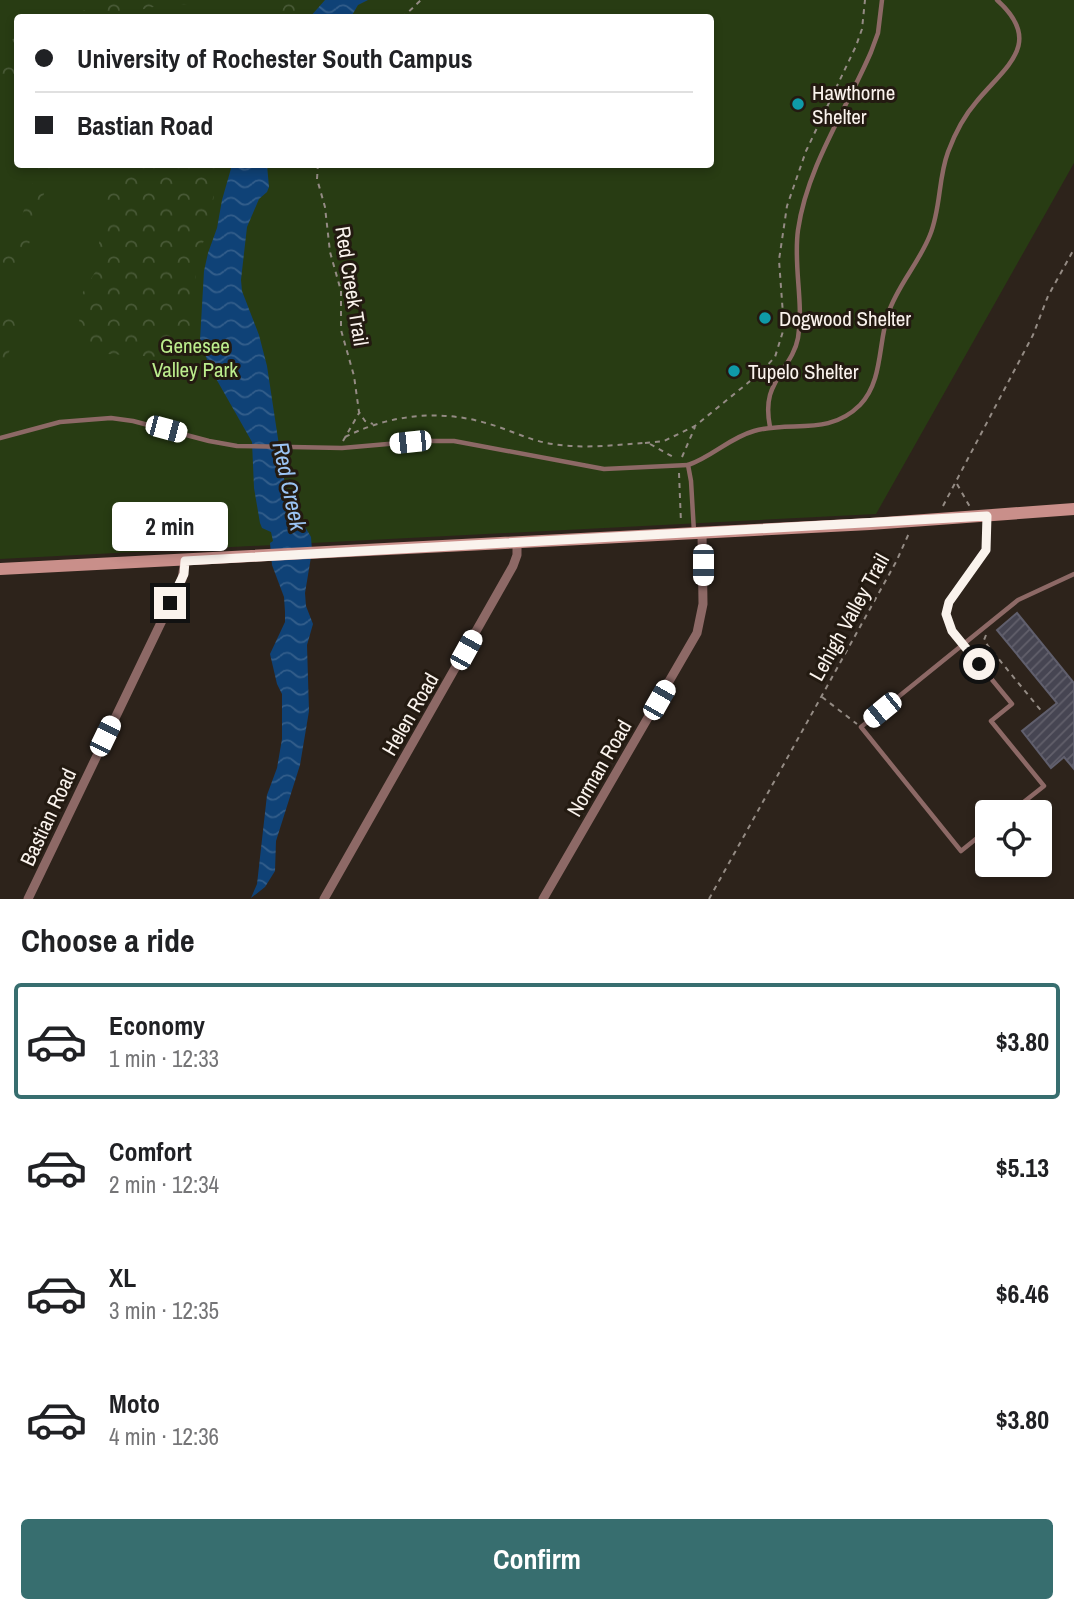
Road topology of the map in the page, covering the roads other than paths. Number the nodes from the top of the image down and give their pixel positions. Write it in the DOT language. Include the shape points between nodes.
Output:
graph roads {
  1 [pos="882,0"];
  2 [pos="997,0"];
  3 [pos="770,427"];
  4 [pos="0,438"];
  5 [pos="688,465"];
  6 [pos="1074,509"];
  7 [pos="981,517"];
  8 [pos="698,533"];
  9 [pos="517,542"];
  10 [pos="185,561"];
  11 [pos="0,569"];
  12 [pos="1074,575"];
  13 [pos="963,644"];
  14 [pos="1026,800"];
  15 [pos="975,840"];
  16 [pos="29,899"];
  17 [pos="324,899"];
  18 [pos="543,899"];
  1 -- 3 [label="lane" via="871,52 802,210 797,250 798,339 770,397"];
  2 -- 3 [label="lane" via="1015,22 1016,57 969,111 951,143 931,233 890,306 869,393 854,410 824,424"];
  3 -- 5 [label="lane" via="741,434"];
  4 -- 5 [label="lane" via="60,422 111,418 244,446 342,448 454,441 604,469"];
  5 -- 8 [label="lane"];
  6 -- 7 [label="street"];
  7 -- 8 [label="street"];
  7 -- 13 [label="lane" via="986,550 949,602 946,614"];
  8 -- 9 [label="street"];
  8 -- 18 [label="street, Norman Road" via="703,604 697,633"];
  9 -- 10 [label="street"];
  9 -- 17 [label="street, Helen Road" via="513,566"];
  10 -- 11 [label="street"];
  10 -- 16 [label="street, Bastian Road" via="182,579"];
  12 -- 13 [label="lane" via="1018,600"];
  13 -- 14 [label="lane" via="1012,704 991,721 1044,786"];
  13 -- 15 [label="lane" via="862,727 961,850"];
}
